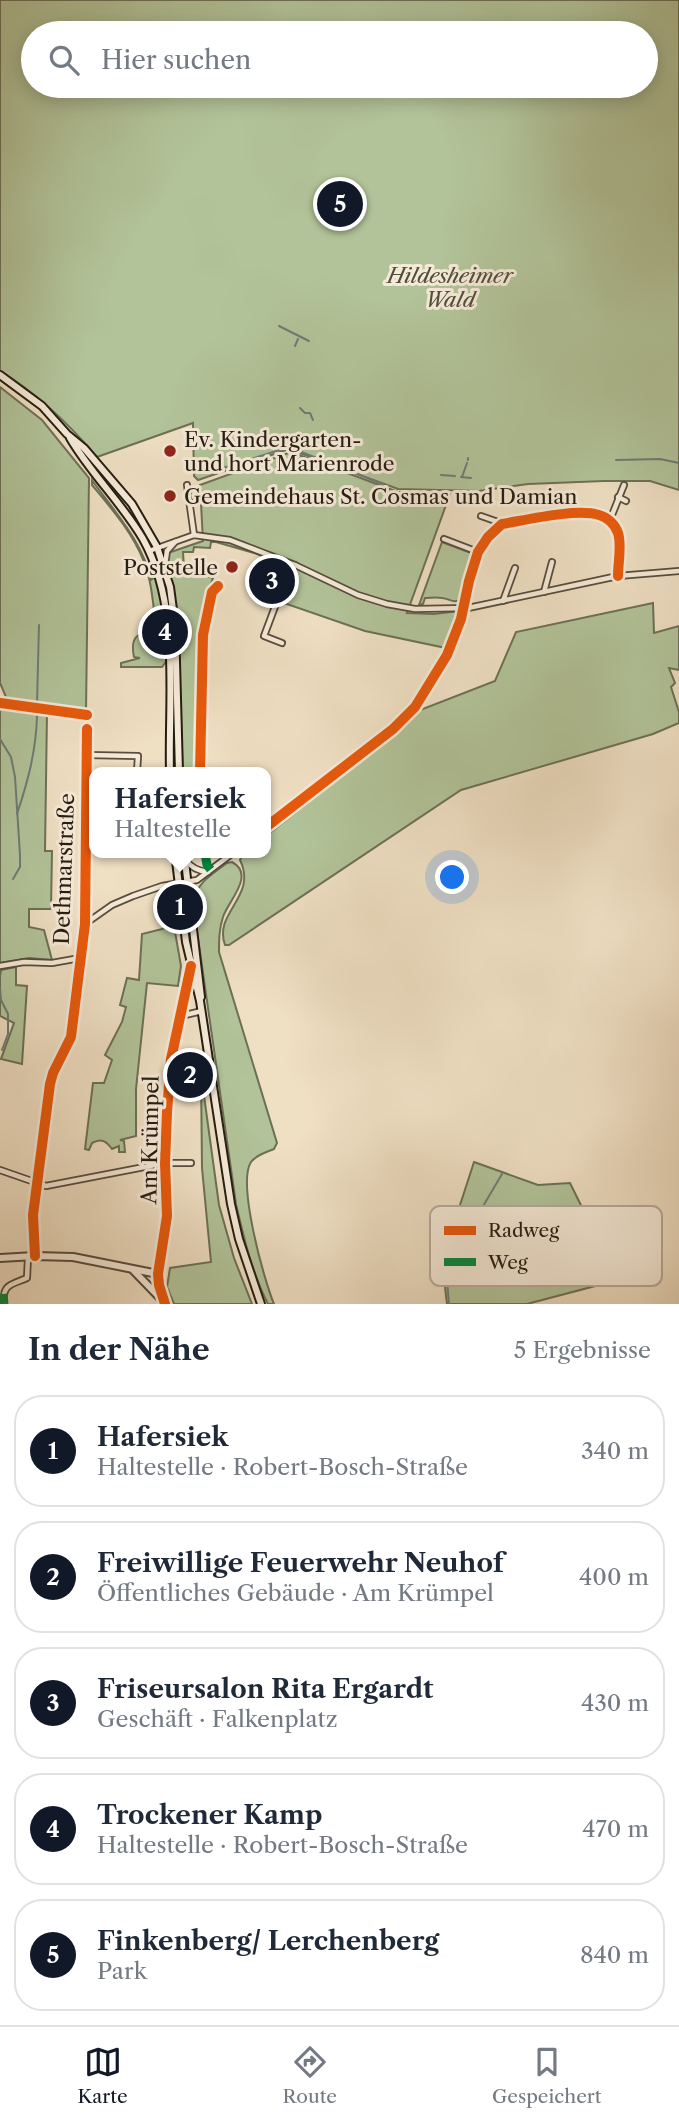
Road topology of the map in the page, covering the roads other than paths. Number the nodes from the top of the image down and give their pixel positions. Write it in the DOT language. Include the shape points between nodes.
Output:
graph roads {
  1 [pos="0,375"];
  2 [pos="67,434"];
  3 [pos="187,485"];
  4 [pos="624,485"];
  5 [pos="618,498"];
  6 [pos="626,501"];
  7 [pos="481,516"];
  8 [pos="610,520"];
  9 [pos="502,524"];
  10 [pos="194,535"];
  11 [pos="444,539"];
  12 [pos="178,540"];
  13 [pos="157,547"];
  14 [pos="149,551"];
  15 [pos="478,552"];
  16 [pos="552,562"];
  17 [pos="295,565"];
  18 [pos="165,568"];
  19 [pos="515,568"];
  20 [pos="679,571"];
  21 [pos="618,576"];
  22 [pos="544,592"];
  23 [pos="503,601"];
  24 [pos="463,608"];
  25 [pos="282,643"];
  26 [pos="87,729"];
  27 [pos="87,755"];
  28 [pos="137,767"];
  29 [pos="170,767"];
  30 [pos="179,767"];
  31 [pos="271,823"];
  32 [pos="85,851"];
  33 [pos="89,851"];
  34 [pos="175,858"];
  35 [pos="184,858"];
  36 [pos="186,858"];
  37 [pos="226,858"];
  38 [pos="208,872"];
  39 [pos="187,882"];
  40 [pos="178,884"];
  41 [pos="85,923"];
  42 [pos="80,958"];
  43 [pos="0,966"];
  44 [pos="191,966"];
  45 [pos="201,1000"];
  46 [pos="202,1011"];
  47 [pos="181,1016"];
  48 [pos="165,1163"];
  49 [pos="191,1163"];
  50 [pos="0,1170"];
  51 [pos="37,1183"];
  52 [pos="31,1256"];
  53 [pos="0,1258"];
  54 [pos="131,1268"];
  55 [pos="158,1274"];
  56 [pos="164,1303"];
  57 [pos="4,1304"];
  58 [pos="261,1304"];
  1 -- 2 [label="main road" via="36,401"];
  2 -- 13 [label="main road" via="132,504"];
  2 -- 14 [label="main road" via="125,510"];
  3 -- 10 [label="street"];
  4 -- 5 [label="street"];
  5 -- 6 [label="street"];
  5 -- 8 [label="street"];
  7 -- 9 [label="street"];
  8 -- 9 [label="street" via="586,512"];
  8 -- 21 [label="street" via="617,532"];
  9 -- 15 [label="street"];
  10 -- 12 [label="street"];
  10 -- 17 [label="street" via="230,540"];
  11 -- 15 [label="street"];
  12 -- 13 [label="street"];
  12 -- 18 [label="street" via="167,551"];
  13 -- 14 [label="street"];
  13 -- 18 [label="main road"];
  14 -- 29 [label="main road" via="167,616"];
  15 -- 24 [label="street"];
  16 -- 22 [label="street"];
  17 -- 24 [label="street" via="387,604"];
  17 -- 25 [label="street" via="264,636"];
  18 -- 30 [label="main road" via="175,625"];
  19 -- 23 [label="street"];
  20 -- 21 [label="street"];
  21 -- 22 [label="street"];
  22 -- 23 [label="street"];
  23 -- 24 [label="street"];
  24 -- 31 [label="street" via="447,655 415,708"];
  26 -- 27 [label="street, Dethmarstraße"];
  27 -- 28 [label="street" via="138,756"];
  27 -- 32 [label="street, Dethmarstraße"];
  32 -- 33 [label="street"];
  32 -- 41 [label="street, Dethmarstraße"];
  34 -- 40 [label="main road"];
  35 -- 39 [label="main road"];
  36 -- 38 [label="street" via="192,867"];
  37 -- 38 [label="street"];
  38 -- 39 [label="street"];
  39 -- 40 [label="street"];
  39 -- 45 [label="main road"];
  40 -- 41 [label="street" via="133,896"];
  40 -- 44 [label="main road"];
  41 -- 42 [label="street, Dethmarstraße"];
  42 -- 43 [label="street"];
  42 -- 51 [label="street, Dethmarstraße" via="71,1037 50,1084"];
  44 -- 45 [label="main road"];
  44 -- 47 [label="street, Am Krümpel"];
  45 -- 46 [label="main road"];
  46 -- 47 [label="street"];
  46 -- 58 [label="main road" via="231,1204"];
  47 -- 48 [label="street, Am Krümpel" via="171,1059"];
  48 -- 49 [label="street"];
  48 -- 51 [label="street" via="46,1186"];
  48 -- 55 [label="street, Am Krümpel" via="167,1216"];
  50 -- 51 [label="street"];
  51 -- 52 [label="street, Dethmarstraße"];
  52 -- 53 [label="main road"];
  52 -- 54 [label="main road" via="73,1257"];
  52 -- 57 [label="street" via="27,1278 6,1288"];
  54 -- 55 [label="main road"];
  54 -- 56 [label="main road"];
  55 -- 56 [label="main road"];
}
